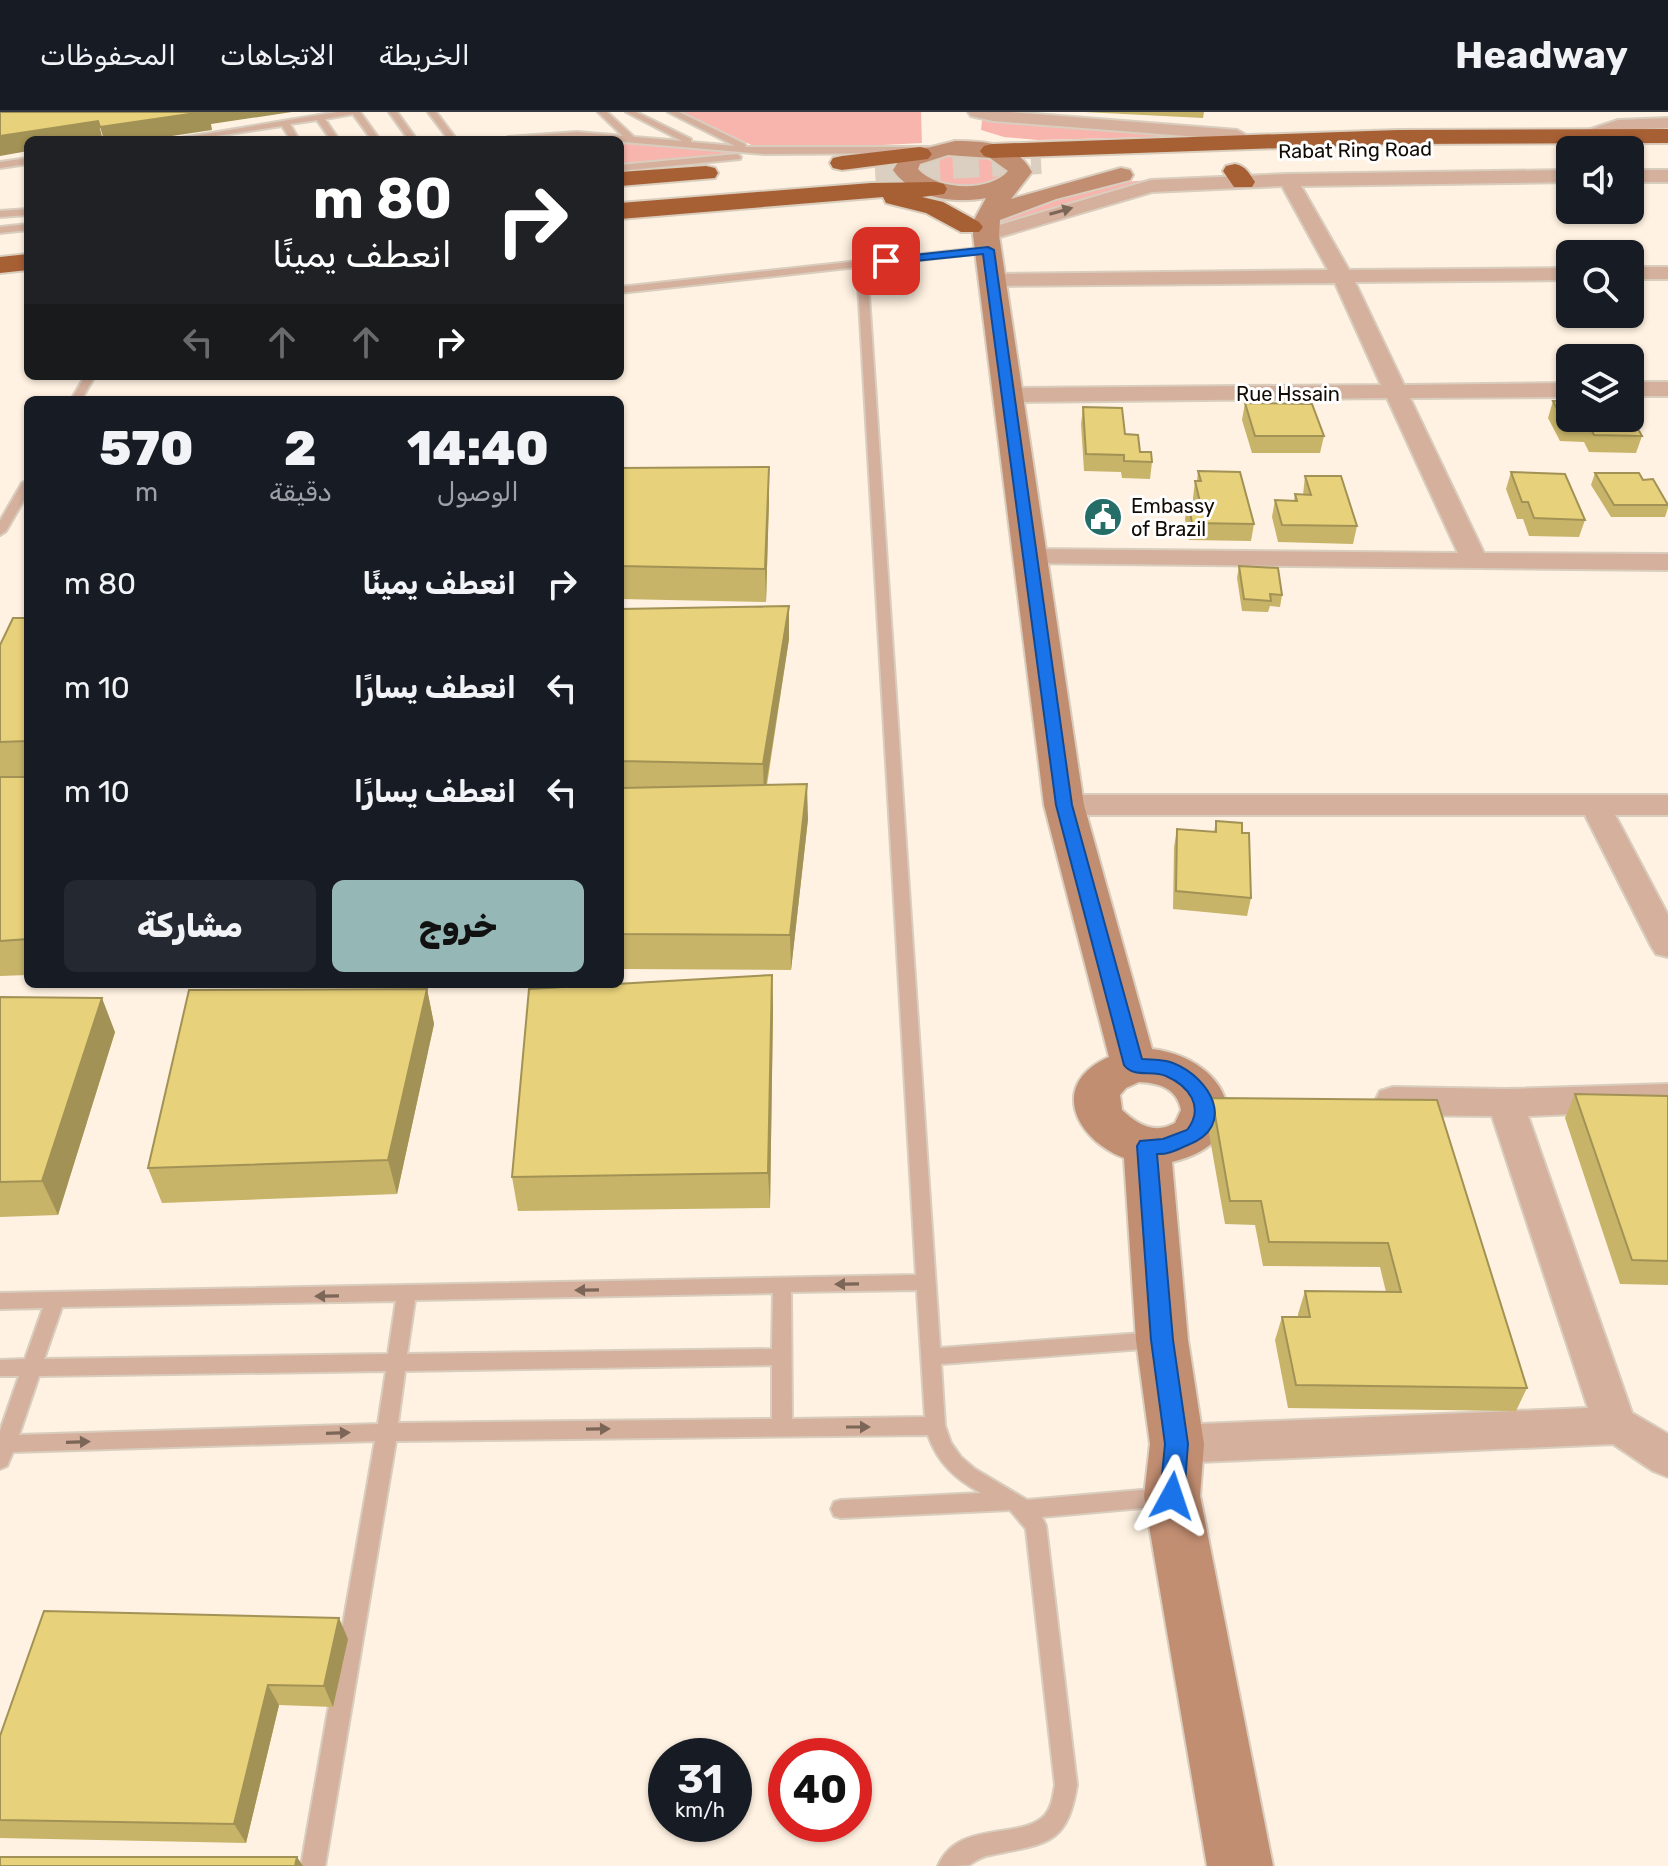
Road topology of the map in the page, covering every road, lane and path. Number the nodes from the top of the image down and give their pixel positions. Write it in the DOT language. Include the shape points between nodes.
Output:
graph roads {
  1 [pos="355,112"];
  2 [pos="393,112"];
  3 [pos="432,112"];
  4 [pos="602,112"];
  5 [pos="630,112"];
  6 [pos="672,112"];
  7 [pos="1227,112"];
  8 [pos="319,117"];
  9 [pos="285,123"];
  10 [pos="1668,123"];
  11 [pos="941,124"];
  12 [pos="250,128"];
  13 [pos="977,128"];
  14 [pos="220,136"];
  15 [pos="254,136"];
  16 [pos="293,136"];
  17 [pos="332,136"];
  18 [pos="373,136"];
  19 [pos="410,136"];
  20 [pos="450,136"];
  21 [pos="562,136"];
  22 [pos="590,136"];
  23 [pos="1556,136"];
  24 [pos="1588,136"];
  25 [pos="1644,136"];
  26 [pos="1668,136"];
  27 [pos="624,138"];
  28 [pos="631,139"];
  29 [pos="1239,139"];
  30 [pos="696,145"];
  31 [pos="1644,145"];
  32 [pos="1668,145"];
  33 [pos="1556,147"];
  34 [pos="751,150"];
  35 [pos="790,151"];
  36 [pos="929,152"];
  37 [pos="1644,154"];
  38 [pos="1668,154"];
  39 [pos="1556,155"];
  40 [pos="24,162"];
  41 [pos="1668,162"];
  42 [pos="1644,163"];
  43 [pos="0,165"];
  44 [pos="1556,165"];
  45 [pos="624,168"];
  46 [pos="1121,175"];
  47 [pos="1239,176"];
  48 [pos="1556,176"];
  49 [pos="1644,176"];
  50 [pos="1668,176"];
  51 [pos="624,179"];
  52 [pos="1288,180"];
  53 [pos="1008,184"];
  54 [pos="624,190"];
  55 [pos="937,190"];
  56 [pos="833,193"];
  57 [pos="624,201"];
  58 [pos="624,211"];
  59 [pos="24,212"];
  60 [pos="0,213"];
  61 [pos="24,227"];
  62 [pos="0,230"];
  63 [pos="24,239"];
  64 [pos="0,241"];
  65 [pos="986,241"];
  66 [pos="24,248"];
  67 [pos="0,251"];
  68 [pos="24,262"];
  69 [pos="862,264"];
  70 [pos="0,265"];
  71 [pos="1644,273"];
  72 [pos="1668,273"];
  73 [pos="1556,274"];
  74 [pos="1342,276"];
  75 [pos="624,290"];
  76 [pos="1644,389"];
  77 [pos="1668,389"];
  78 [pos="1556,391"];
  79 [pos="1397,398"];
  80 [pos="1668,400"];
  81 [pos="1007,401"];
  82 [pos="1644,401"];
  83 [pos="1556,402"];
  84 [pos="24,490"];
  85 [pos="0,531"];
  86 [pos="1031,557"];
  87 [pos="1475,562"];
  88 [pos="1668,562"];
  89 [pos="1064,805"];
  90 [pos="1595,805"];
  91 [pos="1668,805"];
  92 [pos="1668,946"];
  93 [pos="1134,1065"];
  94 [pos="1668,1097"];
  95 [pos="1363,1101"];
  96 [pos="1506,1103"];
  97 [pos="1147,1146"];
  98 [pos="925,1282"];
  99 [pos="782,1285"];
  100 [pos="406,1295"];
  101 [pos="55,1300"];
  102 [pos="0,1301"];
  103 [pos="1162,1340"];
  104 [pos="782,1357"];
  105 [pos="930,1357"];
  106 [pos="397,1363"];
  107 [pos="0,1368"];
  108 [pos="32,1368"];
  109 [pos="1615,1425"];
  110 [pos="935,1426"];
  111 [pos="782,1427"];
  112 [pos="387,1432"];
  113 [pos="2,1449"];
  114 [pos="1668,1458"];
  115 [pos="1174,1470"];
  116 [pos="1019,1505"];
  117 [pos="841,1509"];
  118 [pos="313,1866"];
  119 [pos="950,1866"];
  120 [pos="1240,1866"];
  1 -- 8 [label="lane"];
  1 -- 18 [label="lane"];
  2 -- 19 [label="lane"];
  3 -- 20 [label="lane"];
  4 -- 28 [label="lane"];
  5 -- 30 [label="lane"];
  6 -- 34 [label="lane"];
  7 -- 29 [label="street"];
  8 -- 9 [label="lane"];
  8 -- 17 [label="lane"];
  9 -- 12 [label="lane"];
  9 -- 16 [label="lane"];
  10 -- 24 [label="street" via="1618,125"];
  11 -- 36 [label="street"];
  12 -- 14 [label="lane"];
  12 -- 15 [label="lane"];
  13 -- 29 [label="street"];
  13 -- 29 [label="highway" via="1134,147"];
  13 -- 36 [label="street"];
  13 -- 53 [label="street" via="1018,166 1020,172"];
  21 -- 22 [label="lane"];
  23 -- 29 [label="highway"];
  25 -- 26 [label="highway"];
  27 -- 28 [label="lane"];
  28 -- 30 [label="lane"];
  30 -- 34 [label="lane"];
  31 -- 32 [label="highway, Rabat Ring Road"];
  33 -- 39 [label="highway, Rabat Ring Road" via="1261,151 1044,165"];
  34 -- 35 [label="lane"];
  35 -- 36 [label="lane"];
  35 -- 45 [label="lane"];
  36 -- 51 [label="highway"];
  36 -- 55 [label="street" via="906,164 907,175"];
  37 -- 38 [label="highway"];
  40 -- 43 [label="lane"];
  41 -- 42 [label="highway"];
  44 -- 47 [label="highway"];
  46 -- 47 [label="highway"];
  46 -- 53 [label="highway"];
  46 -- 65 [label="street" via="1057,191"];
  47 -- 52 [label="street"];
  65 -- 47 [label="street, one-way" via="1135,189"];
  48 -- 52 [label="street"];
  49 -- 50 [label="street"];
  52 -- 74 [label="street"];
  53 -- 55 [label="street" via="982,192"];
  53 -- 65 [label="street"];
  54 -- 57 [label="highway" via="877,175"];
  55 -- 56 [label="highway"];
  55 -- 65 [label="street"];
  56 -- 58 [label="highway"];
  56 -- 65 [label="highway" via="921,203"];
  59 -- 60 [label="lane"];
  61 -- 62 [label="lane"];
  63 -- 64 [label="highway"];
  65 -- 69 [label="lane"];
  65 -- 74 [label="street"];
  65 -- 81 [label="street"];
  66 -- 67 [label="highway"];
  68 -- 70 [label="highway"];
  69 -- 75 [label="lane"];
  69 -- 98 [label="lane"];
  71 -- 72 [label="street"];
  73 -- 74 [label="street"];
  74 -- 79 [label="street"];
  76 -- 77 [label="street"];
  78 -- 79 [label="street, Rue Hssain"];
  79 -- 81 [label="street, Rue Hssain"];
  79 -- 83 [label="street, Rue Hssain"];
  79 -- 87 [label="street"];
  80 -- 82 [label="street"];
  81 -- 86 [label="street"];
  84 -- 85 [label="lane"];
  86 -- 87 [label="street"];
  86 -- 89 [label="street"];
  87 -- 88 [label="street"];
  89 -- 90 [label="street"];
  89 -- 93 [label="street"];
  90 -- 91 [label="street"];
  90 -- 92 [label="street"];
  93 -- 97 [label="street" via="1105,1077 1095,1099 1103,1124 1130,1142"];
  93 -- 97 [label="street" via="1168,1068 1219,1099 1194,1135 1164,1147"];
  94 -- 96 [label="street"];
  95 -- 96 [label="street"];
  96 -- 109 [label="street"];
  97 -- 103 [label="street"];
  98 -- 99 [label="lane, one-way"];
  98 -- 105 [label="lane"];
  99 -- 100 [label="lane, one-way"];
  99 -- 104 [label="lane"];
  100 -- 101 [label="lane, one-way"];
  100 -- 106 [label="lane"];
  101 -- 102 [label="lane"];
  101 -- 108 [label="lane"];
  103 -- 105 [label="lane"];
  103 -- 115 [label="street"];
  104 -- 106 [label="lane"];
  104 -- 111 [label="lane"];
  105 -- 110 [label="lane"];
  106 -- 108 [label="lane"];
  106 -- 112 [label="lane"];
  107 -- 108 [label="lane"];
  108 -- 113 [label="lane"];
  109 -- 114 [label="street"];
  109 -- 115 [label="street"];
  111 -- 110 [label="lane, one-way"];
  110 -- 116 [label="lane" via="955,1465"];
  112 -- 111 [label="lane, one-way"];
  113 -- 112 [label="lane, one-way"];
  112 -- 118 [label="lane"];
  115 -- 116 [label="lane"];
  115 -- 120 [label="street"];
  116 -- 117 [label="lane"];
  116 -- 119 [label="lane" via="1037,1533 1064,1803 1053,1824 1039,1834 978,1844"];
}
